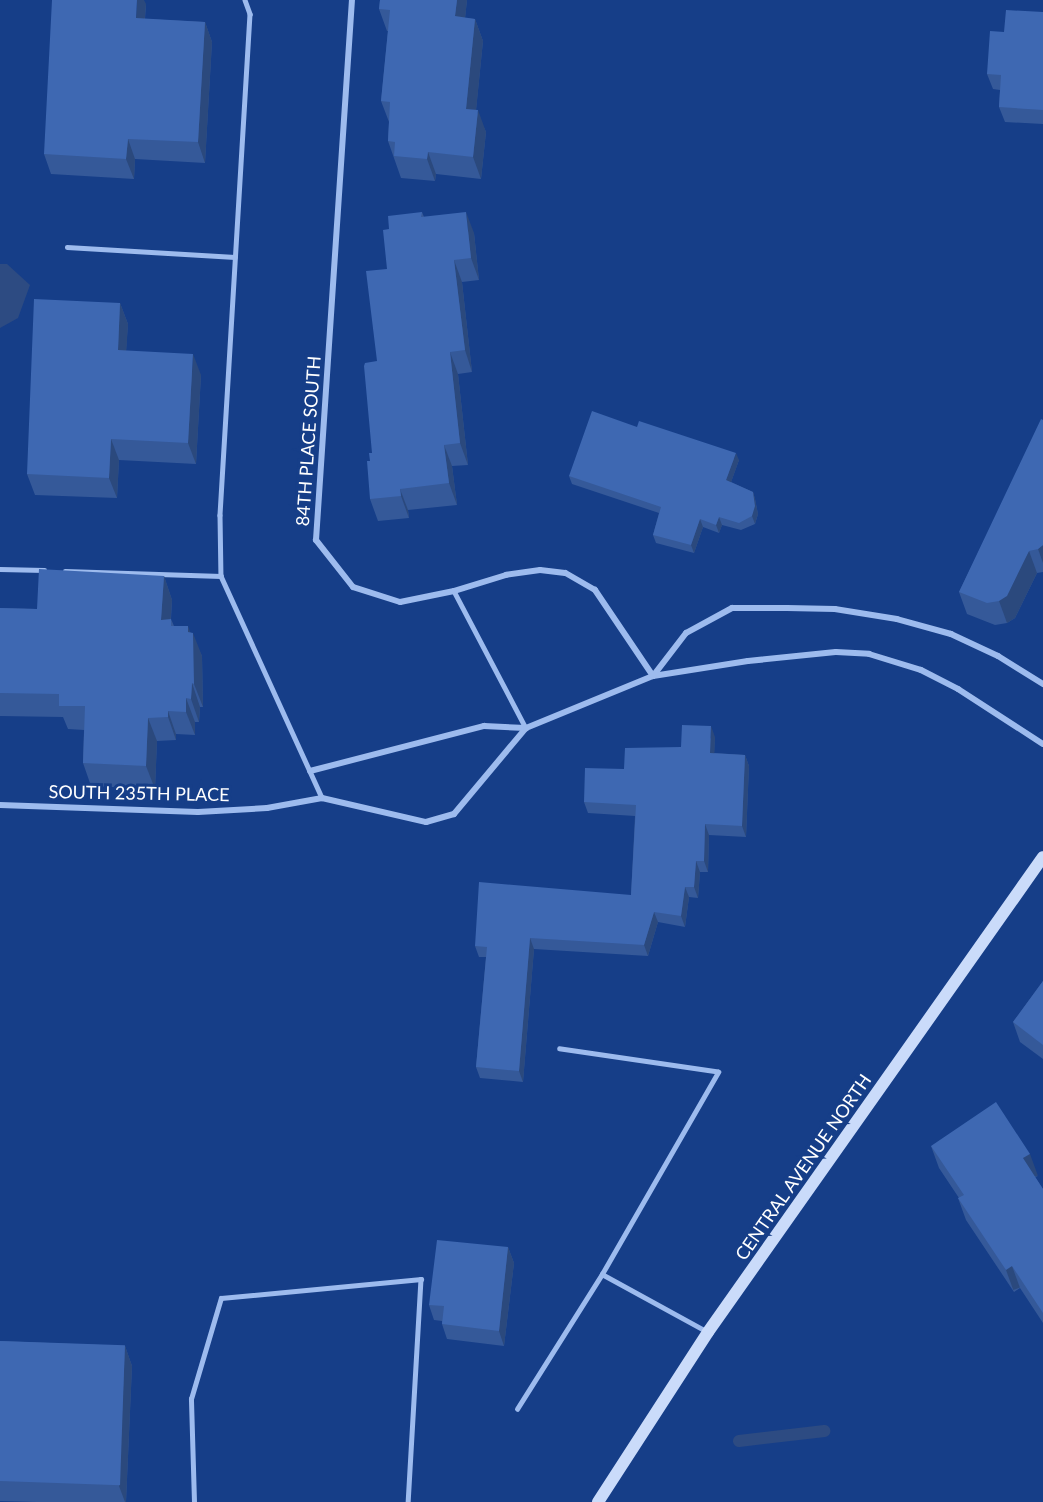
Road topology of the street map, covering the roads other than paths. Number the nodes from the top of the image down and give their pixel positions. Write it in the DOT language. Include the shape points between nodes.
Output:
graph roads {
  1 [pos="245,0"];
  2 [pos="352,0"];
  3 [pos="68,247"];
  4 [pos="235,257"];
  5 [pos="0,568"];
  6 [pos="46,570"];
  7 [pos="58,571"];
  8 [pos="221,576"];
  9 [pos="454,591"];
  10 [pos="653,676"];
  11 [pos="1043,684"];
  12 [pos="526,728"];
  13 [pos="1043,744"];
  14 [pos="310,771"];
  15 [pos="322,798"];
  16 [pos="0,805"];
  17 [pos="1043,857"];
  18 [pos="560,1049"];
  19 [pos="602,1274"];
  20 [pos="708,1332"];
  21 [pos="517,1409"];
  22 [pos="194,1502"];
  23 [pos="408,1502"];
  24 [pos="598,1502"];
  1 -- 4 [label="lane" via="250,14"];
  2 -- 9 [label="street, 84TH PLACE SOUTH" via="316,540 353,587 400,602"];
  3 -- 4 [label="lane"];
  4 -- 8 [label="lane" via="220,515"];
  5 -- 6 [label="lane"];
  7 -- 8 [label="lane"];
  8 -- 14 [label="lane"];
  9 -- 10 [label="street, 84TH PLACE SOUTH" via="506,575 540,570 565,573 595,590"];
  9 -- 12 [label="lane"];
  10 -- 11 [label="street" via="686,633 732,608 788,608 835,609 897,619 951,634 998,656"];
  10 -- 12 [label="street, SOUTH 235TH PLACE"];
  10 -- 13 [label="street, SOUTH 235TH PLACE" via="836,652 869,654 921,670 958,689"];
  12 -- 14 [label="street" via="484,726"];
  12 -- 15 [label="street, SOUTH 235TH PLACE" via="454,814 426,822"];
  14 -- 15 [label="lane"];
  15 -- 16 [label="street, SOUTH 235TH PLACE" via="267,808 198,812"];
  17 -- 20 [label="main road, CENTRAL AVENUE NORTH"];
  18 -- 19 [label="lane" via="718,1072"];
  19 -- 20 [label="lane"];
  19 -- 21 [label="lane"];
  20 -- 24 [label="main road, CENTRAL AVENUE NORTH"];
  22 -- 23 [label="lane" via="191,1399 221,1298 421,1279"];
}
